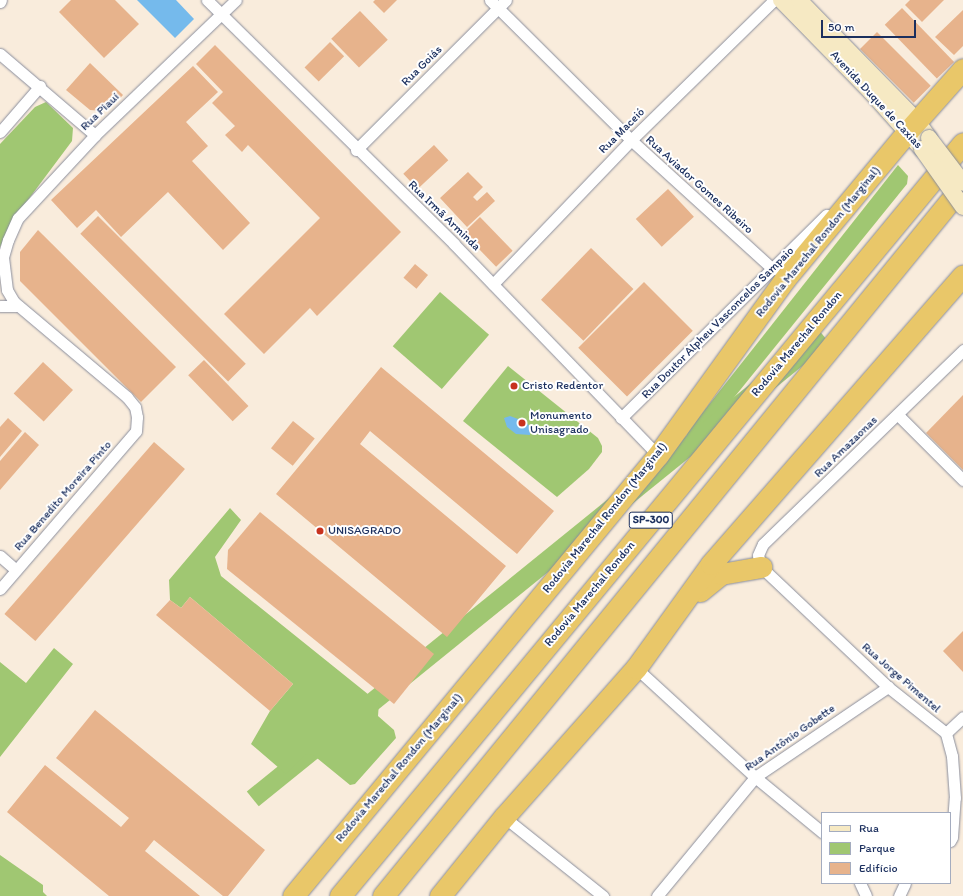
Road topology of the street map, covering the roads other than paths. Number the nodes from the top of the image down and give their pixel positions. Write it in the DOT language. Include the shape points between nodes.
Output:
graph roads {
  1 [pos="208,0"];
  2 [pos="236,0"];
  3 [pos="774,0"];
  4 [pos="781,0"];
  5 [pos="799,0"];
  6 [pos="498,3"];
  7 [pos="221,14"];
  8 [pos="0,54"];
  9 [pos="963,69"];
  10 [pos="40,86"];
  11 [pos="912,126"];
  12 [pos="0,132"];
  13 [pos="95,135"];
  14 [pos="631,140"];
  15 [pos="926,143"];
  16 [pos="963,143"];
  17 [pos="356,150"];
  18 [pos="963,184"];
  19 [pos="963,207"];
  20 [pos="1,258"];
  21 [pos="0,269"];
  22 [pos="773,269"];
  23 [pos="963,275"];
  24 [pos="493,284"];
  25 [pos="0,306"];
  26 [pos="18,306"];
  27 [pos="963,350"];
  28 [pos="898,415"];
  29 [pos="621,418"];
  30 [pos="658,455"];
  31 [pos="963,480"];
  32 [pos="0,556"];
  33 [pos="761,567"];
  34 [pos="16,570"];
  35 [pos="0,589"];
  36 [pos="678,609"];
  37 [pos="636,668"];
  38 [pos="888,687"];
  39 [pos="963,717"];
  40 [pos="946,733"];
  41 [pos="754,777"];
  42 [pos="504,817"];
  43 [pos="821,831"];
  44 [pos="951,839"];
  45 [pos="860,884"];
  46 [pos="905,884"];
  47 [pos="293,896"];
  48 [pos="340,896"];
  49 [pos="383,896"];
  50 [pos="440,896"];
  51 [pos="603,896"];
  52 [pos="657,896"];
  53 [pos="866,896"];
  54 [pos="899,896"];
  1 -- 7 [label="street, Rua Irmã Arminda"];
  2 -- 7 [label="street, Rua Piauí"];
  3 -- 14 [label="street, Rua Maceió"];
  4 -- 11 [label="main road, Avenida Duque de Caxias"];
  5 -- 11 [label="main road, Avenida Duque de Caxias"];
  6 -- 14 [label="street, Rua Aviador Gomes Ribeiro"];
  6 -- 17 [label="street, Rua Goiás"];
  7 -- 13 [label="street, Rua Piauí"];
  7 -- 17 [label="street, Rua Irmã Arminda"];
  8 -- 10 [label="street"];
  9 -- 11 [label="highway, Rua Doutor Alpheu Vasconcelos Sampaio"];
  10 -- 12 [label="street"];
  10 -- 13 [label="street"];
  11 -- 15 [label="main road, Avenida Duque de Caxias"];
  11 -- 22 [label="street, Rua Doutor Alpheu Vasconcelos Sampaio"];
  11 -- 30 [label="highway, Rodovia Marechal Rondon (Marginal)" via="785,279"];
  13 -- 20 [label="street, Rua Piauí" via="18,218"];
  14 -- 22 [label="street, Rua Aviador Gomes Ribeiro"];
  14 -- 24 [label="street, Rua Maceió"];
  15 -- 18 [label="main road, Avenida Duque de Caxias, bridge"];
  15 -- 19 [label="main road, Avenida Duque de Caxias, bridge"];
  16 -- 48 [label="highway, Rodovia Marechal Rondon / SP-300"];
  17 -- 24 [label="street, Rua Irmã Arminda"];
  18 -- 49 [label="highway, SP-300"];
  20 -- 21 [label="street, Rua Piauí"];
  20 -- 26 [label="street" via="7,290"];
  22 -- 29 [label="street, Rua Doutor Alpheu Vasconcelos Sampaio"];
  23 -- 36 [label="highway" via="711,564"];
  24 -- 29 [label="street, Rua Irmã Arminda"];
  25 -- 26 [label="street"];
  26 -- 34 [label="street, Rua Benedito Moreira Pinto" via="127,397 135,407 137,416 136,431"];
  27 -- 28 [label="street, Rua Amazaonas"];
  28 -- 31 [label="street"];
  28 -- 33 [label="street, Rua Amazaonas" via="763,544 758,555"];
  29 -- 30 [label="street, Rua Irmã Arminda"];
  30 -- 47 [label="highway, Rodovia Marechal Rondon (Marginal)"];
  32 -- 34 [label="street"];
  33 -- 36 [label="highway" via="721,574"];
  33 -- 38 [label="street, Rua Jorge Pimentel"];
  34 -- 35 [label="street, Rua Benedito Moreira Pinto"];
  36 -- 37 [label="highway"];
  37 -- 41 [label="street"];
  37 -- 42 [label="highway"];
  38 -- 40 [label="street, Rua Jorge Pimentel"];
  38 -- 41 [label="street, Rua Antônio Gobette"];
  39 -- 40 [label="street"];
  40 -- 44 [label="street" via="952,756 955,798"];
  41 -- 43 [label="street"];
  41 -- 52 [label="street, Rua Antônio Gobette"];
  42 -- 50 [label="highway"];
  42 -- 51 [label="street"];
  45 -- 53 [label="street"];
  46 -- 54 [label="street"];
}
